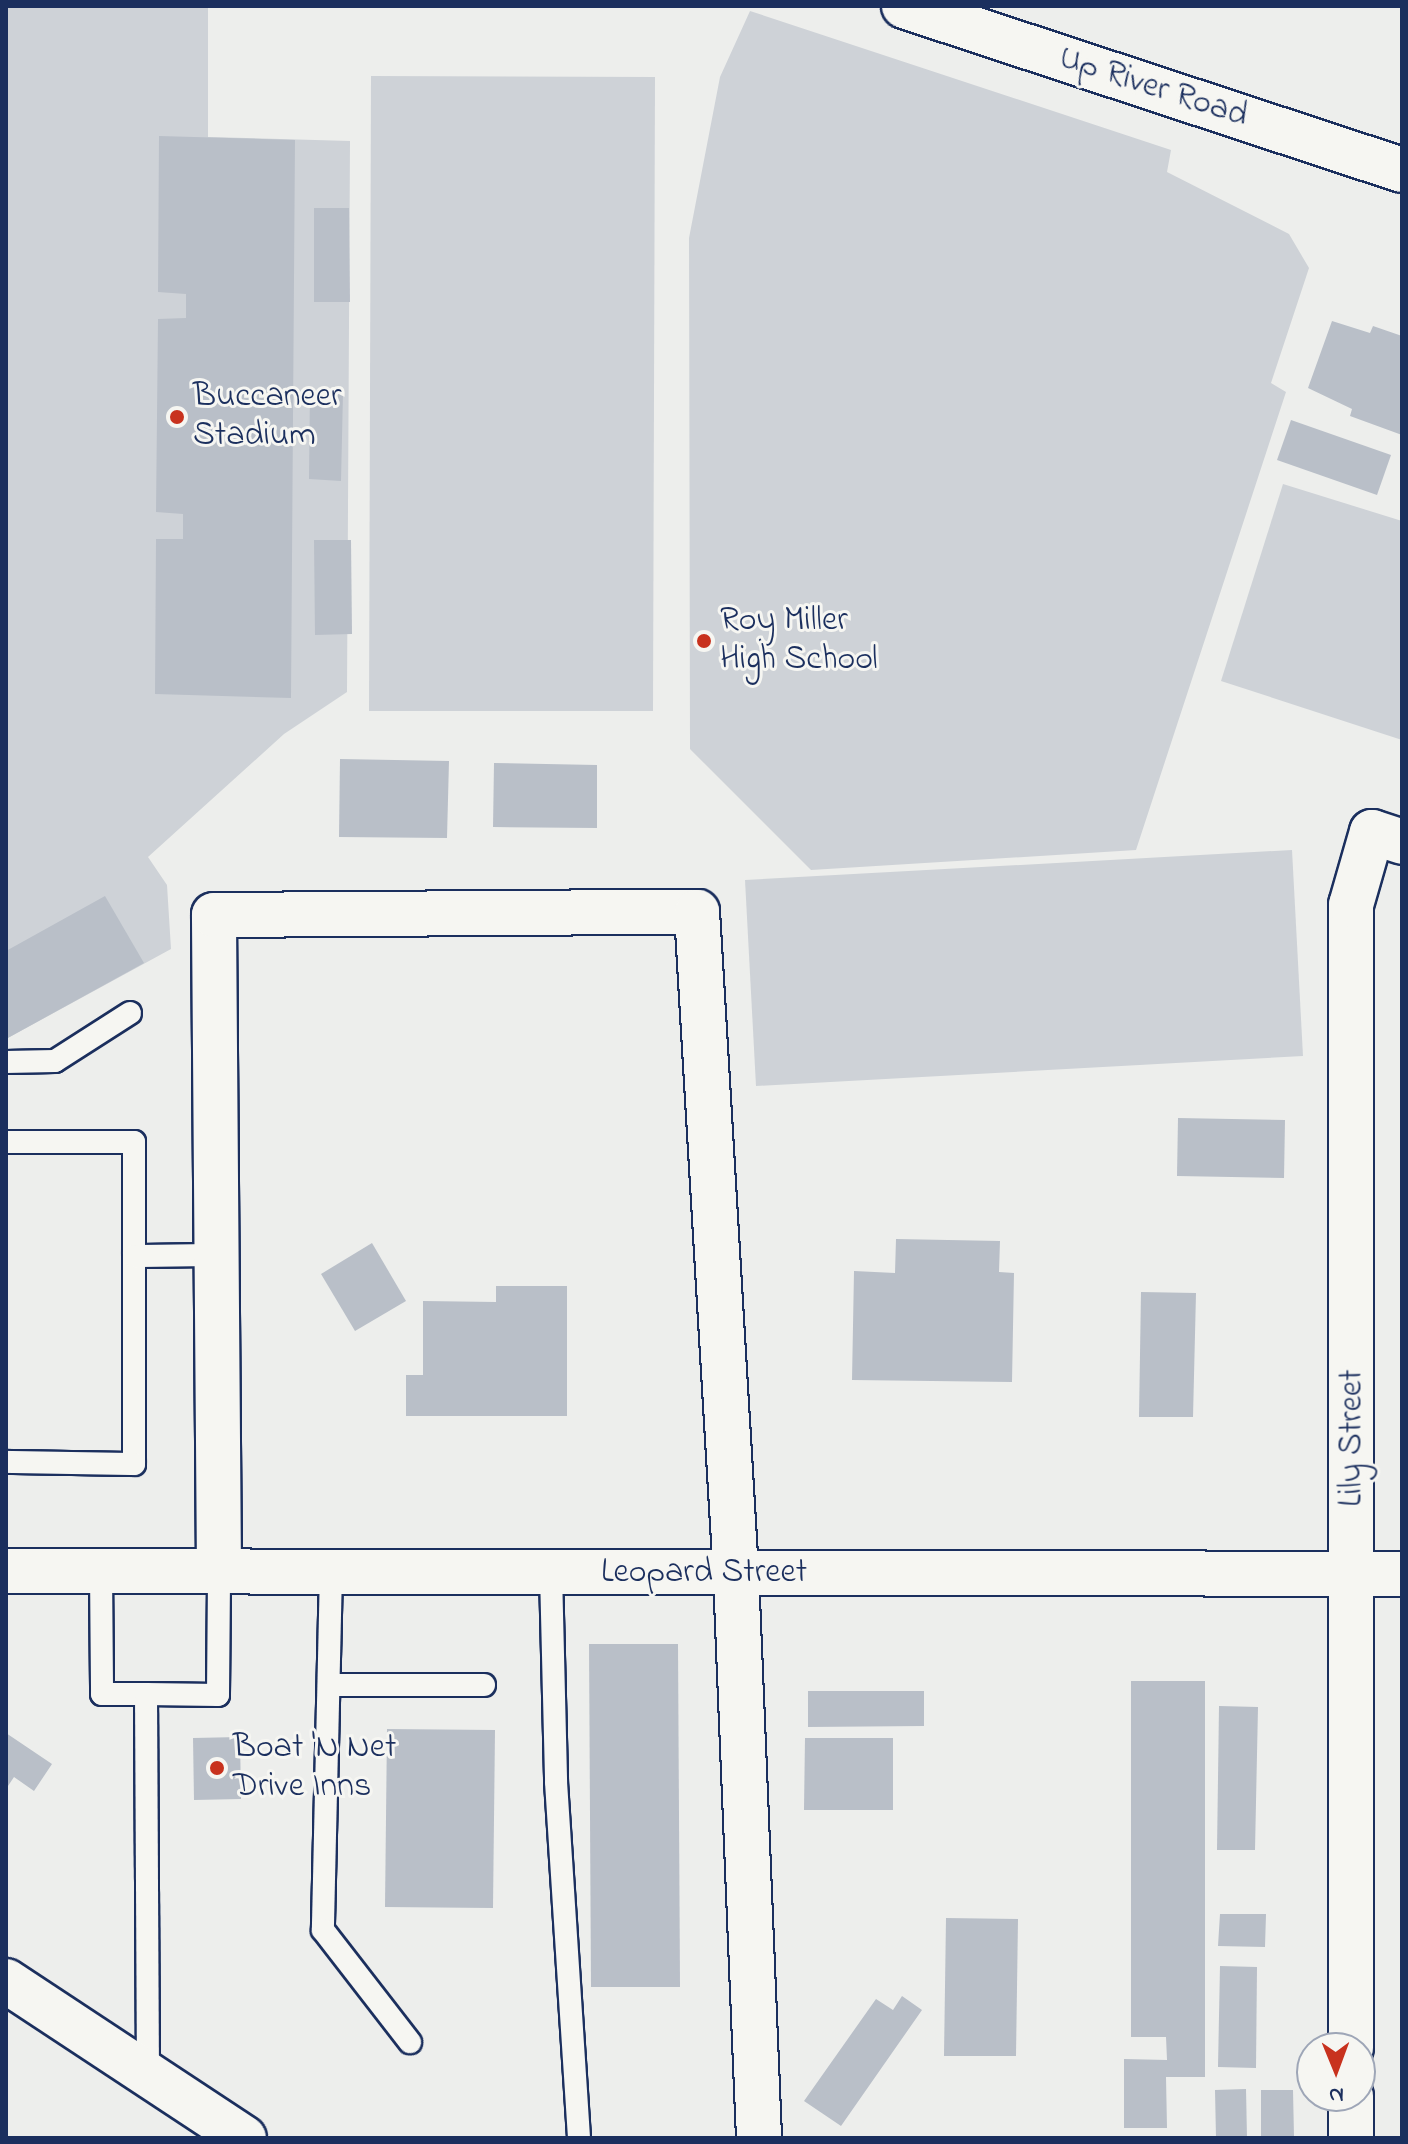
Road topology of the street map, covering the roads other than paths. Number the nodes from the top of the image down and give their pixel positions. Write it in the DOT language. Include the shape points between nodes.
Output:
graph roads {
  1 [pos="904,6"];
  2 [pos="1402,170"];
  3 [pos="1387,837"];
  4 [pos="130,1013"];
  5 [pos="6,1062"];
  6 [pos="6,1142"];
  7 [pos="217,1255"];
  8 [pos="134,1256"];
  9 [pos="6,1462"];
  10 [pos="6,1571"];
  11 [pos="101,1571"];
  12 [pos="219,1571"];
  13 [pos="331,1571"];
  14 [pos="551,1573"];
  15 [pos="1353,1573"];
  16 [pos="1402,1574"];
  17 [pos="736,1575"];
  18 [pos="329,1685"];
  19 [pos="484,1685"];
  20 [pos="146,1694"];
  21 [pos="6,1981"];
  22 [pos="6,1991"];
  23 [pos="65,2023"];
  24 [pos="1351,2032"];
  25 [pos="410,2042"];
  26 [pos="148,2076"];
  27 [pos="1351,2112"];
  28 [pos="244,2138"];
  29 [pos="579,2138"];
  30 [pos="759,2138"];
  31 [pos="1351,2138"];
  1 -- 2 [label="street, Up River Road"];
  3 -- 15 [label="street, Lily Street" via="1351,905"];
  4 -- 5 [label="lane" via="55,1061"];
  6 -- 8 [label="lane" via="134,1142"];
  7 -- 8 [label="lane"];
  7 -- 12 [label="street"];
  7 -- 17 [label="street" via="214,915 697,912"];
  8 -- 9 [label="lane" via="134,1464"];
  10 -- 11 [label="street, Leopard Street"];
  11 -- 12 [label="street, Leopard Street"];
  11 -- 20 [label="lane" via="102,1694"];
  12 -- 13 [label="street, Leopard Street"];
  12 -- 20 [label="lane" via="218,1695"];
  13 -- 14 [label="street, Leopard Street"];
  13 -- 18 [label="lane"];
  14 -- 17 [label="street, Leopard Street"];
  14 -- 29 [label="lane" via="556,1782"];
  15 -- 16 [label="street, Leopard Street"];
  15 -- 17 [label="street, Leopard Street"];
  15 -- 24 [label="street, Lily Street"];
  17 -- 30 [label="street"];
  18 -- 19 [label="lane"];
  18 -- 25 [label="lane" via="323,1930"];
  20 -- 26 [label="lane"];
  21 -- 23 [label="street"];
  22 -- 23 [label="street"];
  23 -- 26 [label="street"];
  26 -- 28 [label="street"];
  27 -- 31 [label="street"];
}
